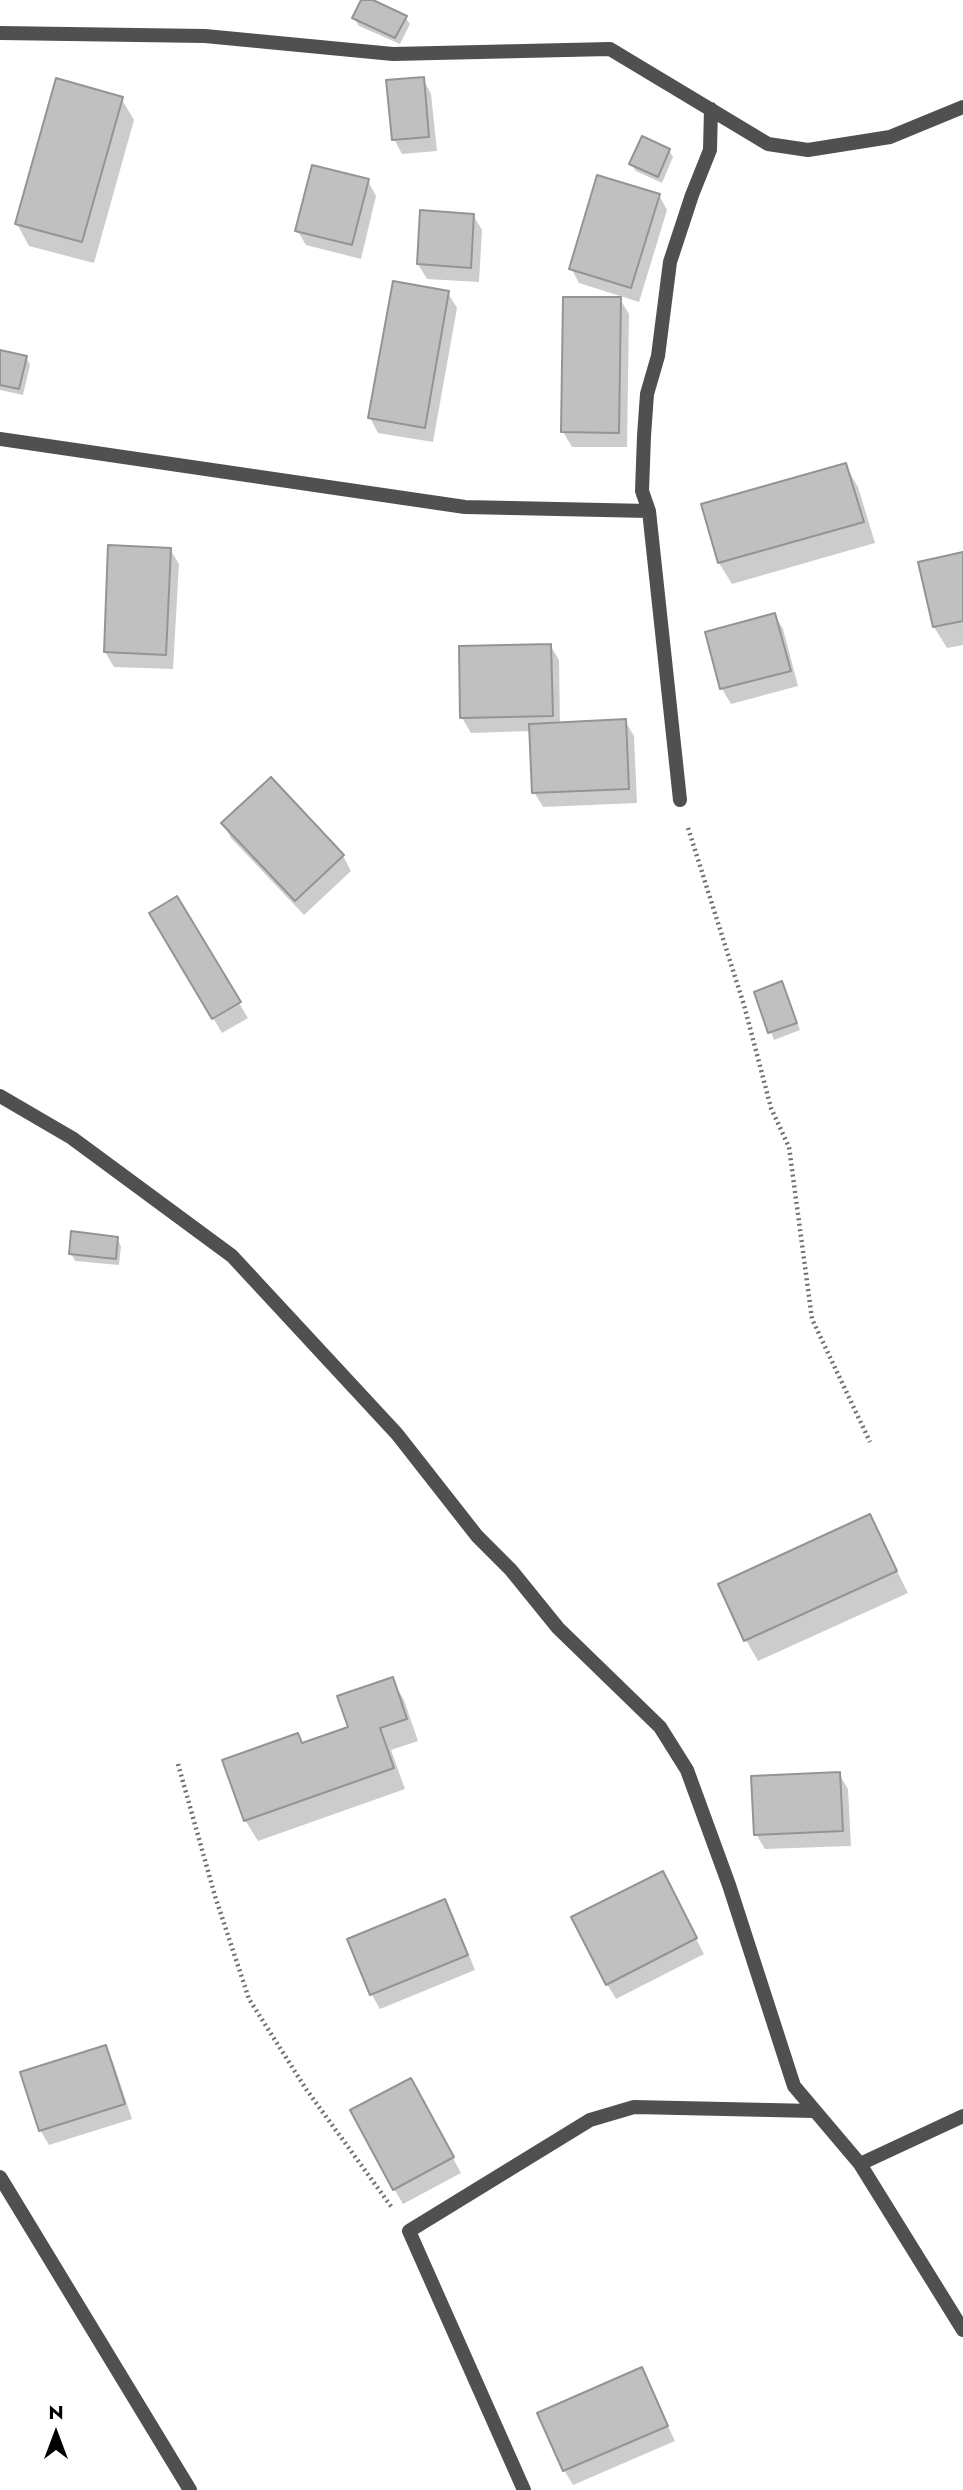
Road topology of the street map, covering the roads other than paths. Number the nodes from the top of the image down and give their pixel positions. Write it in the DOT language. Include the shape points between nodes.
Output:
graph roads {
  1 [pos="0,33"];
  2 [pos="963,107"];
  3 [pos="710,109"];
  4 [pos="0,439"];
  5 [pos="649,511"];
  6 [pos="680,800"];
  7 [pos="0,1096"];
  8 [pos="814,2111"];
  9 [pos="963,2116"];
  10 [pos="860,2164"];
  11 [pos="0,2177"];
  12 [pos="963,2330"];
  13 [pos="190,2490"];
  14 [pos="524,2490"];
  1 -- 3 [label="street" via="205,36 393,54 610,49"];
  2 -- 3 [label="street" via="890,137 808,150 768,144"];
  3 -- 5 [label="street" via="710,150 670,262 658,356 647,394 642,491"];
  4 -- 5 [label="street" via="464,508"];
  5 -- 6 [label="street"];
  7 -- 8 [label="street" via="72,1138 232,1256 397,1434 477,1536 558,1628 660,1727 687,1770 794,2085"];
  8 -- 10 [label="street"];
  8 -- 14 [label="street" via="634,2107 590,2120 409,2231"];
  9 -- 10 [label="street"];
  10 -- 12 [label="street"];
  11 -- 13 [label="street"];
}
